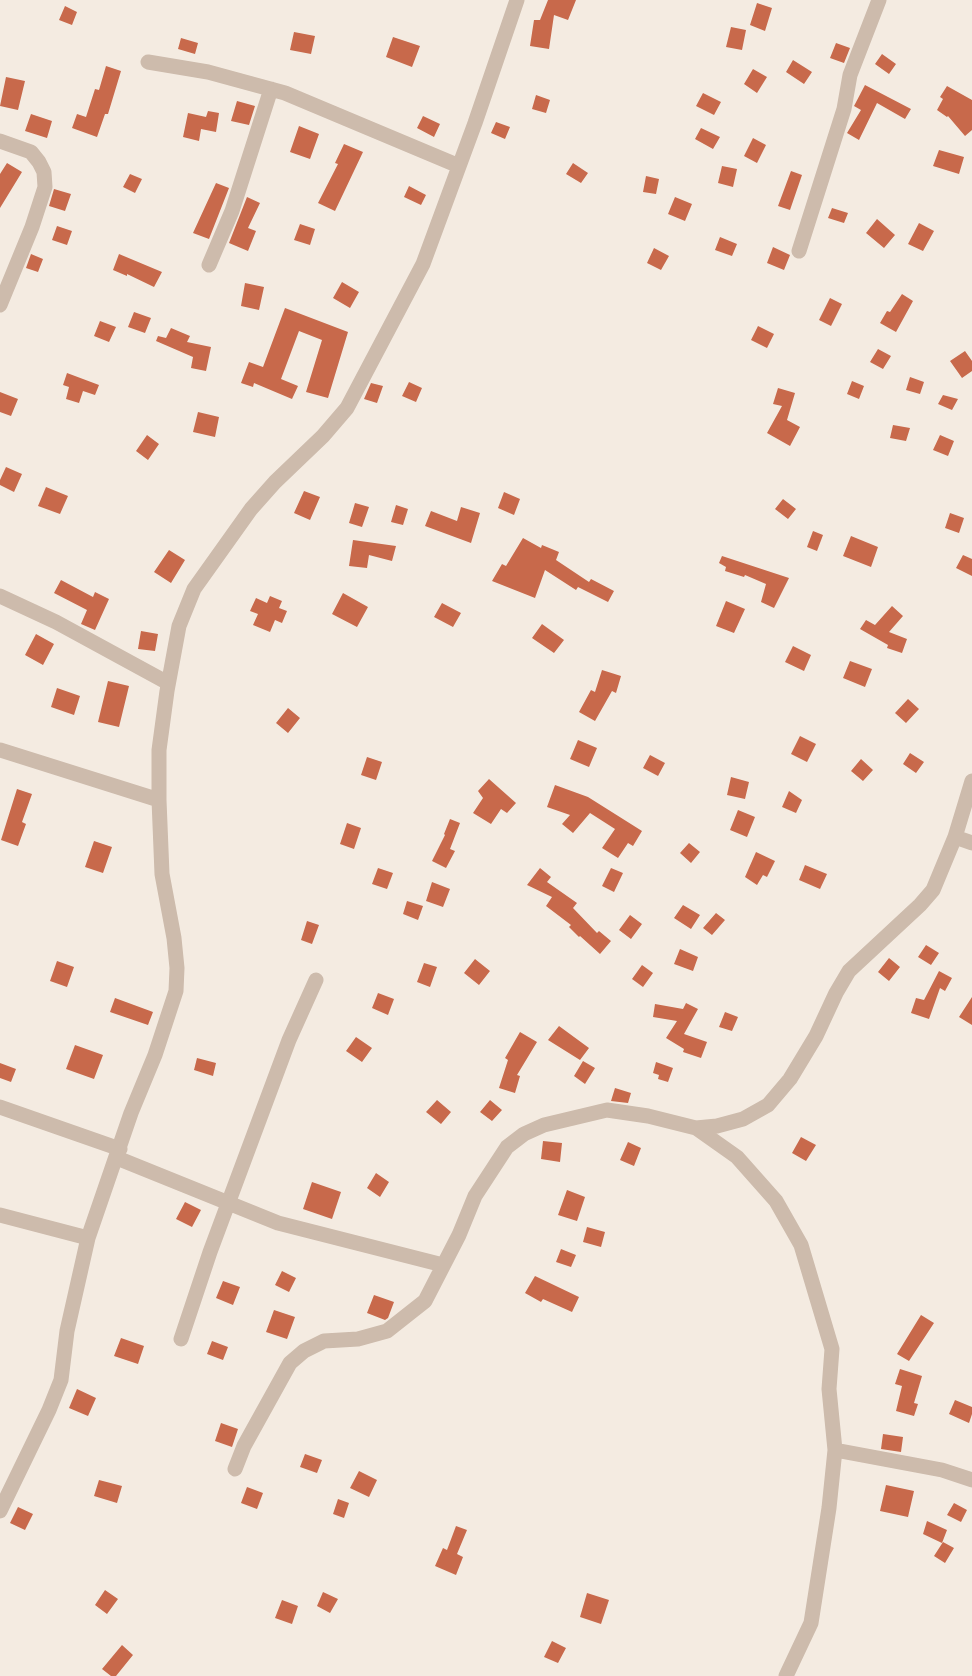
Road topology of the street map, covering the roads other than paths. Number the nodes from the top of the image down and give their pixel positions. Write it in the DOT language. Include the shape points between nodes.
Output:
graph roads {
  1 [pos="517,0"];
  2 [pos="879,0"];
  3 [pos="148,62"];
  4 [pos="272,89"];
  5 [pos="0,141"];
  6 [pos="459,166"];
  7 [pos="799,251"];
  8 [pos="209,265"];
  9 [pos="0,305"];
  10 [pos="0,596"];
  11 [pos="168,683"];
  12 [pos="0,750"];
  13 [pos="972,781"];
  14 [pos="159,800"];
  15 [pos="955,837"];
  16 [pos="972,843"];
  17 [pos="316,980"];
  18 [pos="0,1107"];
  19 [pos="696,1128"];
  20 [pos="118,1154"];
  21 [pos="228,1204"];
  22 [pos="0,1215"];
  23 [pos="88,1238"];
  24 [pos="443,1265"];
  25 [pos="181,1338"];
  26 [pos="835,1450"];
  27 [pos="235,1469"];
  28 [pos="972,1480"];
  29 [pos="0,1511"];
  30 [pos="786,1676"];
  1 -- 6 [label="street"];
  2 -- 7 [label="street" via="850,75 844,109"];
  3 -- 4 [label="street"];
  4 -- 6 [label="street"];
  4 -- 8 [label="street" via="232,211"];
  5 -- 9 [label="street" via="31,152 44,172 45,187"];
  6 -- 11 [label="street" via="423,264 347,408 251,509 194,589 180,626"];
  10 -- 11 [label="street"];
  11 -- 14 [label="street" via="159,750"];
  12 -- 14 [label="street"];
  13 -- 15 [label="street"];
  14 -- 20 [label="street" via="162,874 174,938 176,991"];
  15 -- 16 [label="street"];
  15 -- 19 [label="street" via="933,890 849,971 816,1036 790,1079 768,1105 743,1119"];
  17 -- 21 [label="street" via="289,1040"];
  18 -- 20 [label="street"];
  19 -- 24 [label="street" via="607,1110 544,1125 524,1134 507,1147 475,1196"];
  19 -- 26 [label="street" via="737,1157 776,1201 801,1245 832,1349 829,1401"];
  20 -- 21 [label="street"];
  20 -- 23 [label="street"];
  21 -- 24 [label="street" via="278,1223"];
  21 -- 25 [label="street"];
  22 -- 23 [label="street"];
  23 -- 29 [label="street" via="60,1380"];
  24 -- 27 [label="street" via="424,1301 387,1331 358,1339 324,1341 290,1363"];
  26 -- 28 [label="street" via="942,1470"];
  26 -- 30 [label="street" via="811,1623"];
}
